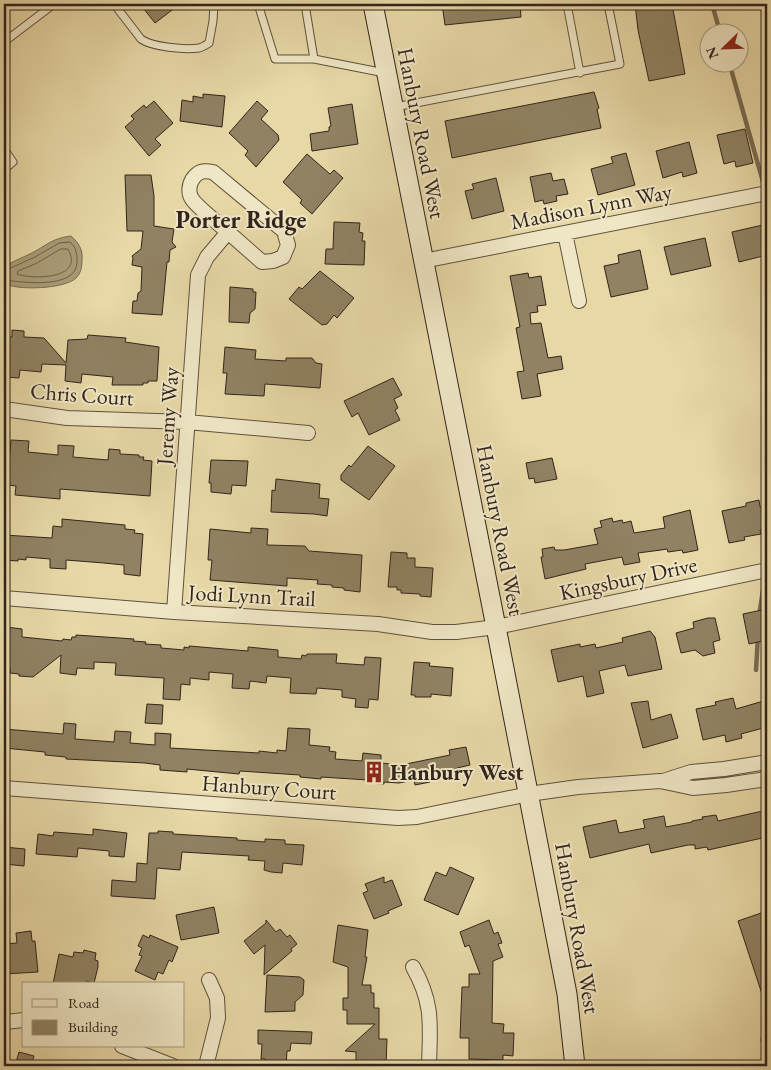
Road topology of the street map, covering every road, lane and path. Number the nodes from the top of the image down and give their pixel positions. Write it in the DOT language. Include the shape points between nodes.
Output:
graph roads {
  1 [pos="54,4"];
  2 [pos="114,4"];
  3 [pos="214,4"];
  4 [pos="258,4"];
  5 [pos="305,4"];
  6 [pos="372,4"];
  7 [pos="567,4"];
  8 [pos="608,4"];
  9 [pos="4,42"];
  10 [pos="314,59"];
  11 [pos="580,72"];
  12 [pos="386,73"];
  13 [pos="393,107"];
  14 [pos="4,149"];
  15 [pos="4,170"];
  16 [pos="767,193"];
  17 [pos="228,232"];
  18 [pos="565,233"];
  19 [pos="423,261"];
  20 [pos="579,301"];
  21 [pos="4,409"];
  22 [pos="188,422"];
  23 [pos="308,433"];
  24 [pos="767,570"];
  25 [pos="4,598"];
  26 [pos="174,612"];
  27 [pos="496,627"];
  28 [pos="767,762"];
  29 [pos="752,765"];
  30 [pos="761,780"];
  31 [pos="660,782"];
  32 [pos="4,788"];
  33 [pos="529,794"];
  34 [pos="413,967"];
  35 [pos="209,980"];
  36 [pos="22,1020"];
  37 [pos="4,1022"];
  38 [pos="127,1048"];
  39 [pos="173,1066"];
  40 [pos="206,1066"];
  41 [pos="429,1066"];
  42 [pos="575,1066"];
  1 -- 9 [label="lane"];
  2 -- 3 [label="lane" via="146,43 200,48 209,43"];
  4 -- 10 [label="lane" via="275,59"];
  5 -- 10 [label="lane"];
  6 -- 12 [label="main road, Hanbury Road West"];
  7 -- 11 [label="lane"];
  8 -- 11 [label="lane" via="620,64"];
  10 -- 12 [label="lane"];
  11 -- 13 [label="lane"];
  12 -- 13 [label="main road, Hanbury Road West"];
  13 -- 19 [label="main road, Hanbury Road West"];
  14 -- 15 [label="lane" via="13,162"];
  16 -- 18 [label="street, Madison Lynn Way"];
  17 -- 17 [label="street" via="192,199 191,181 204,170 213,172 284,231 288,244 283,257 262,262"];
  17 -- 22 [label="street, Jeremy Way" via="207,256 198,276"];
  18 -- 19 [label="street, Madison Lynn Way"];
  18 -- 20 [label="street"];
  19 -- 27 [label="main road, Hanbury Road West"];
  21 -- 22 [label="street, Chris Court" via="67,418"];
  22 -- 23 [label="street, Chris Court"];
  22 -- 26 [label="street, Jeremy Way"];
  24 -- 27 [label="street, Kingsbury Drive"];
  25 -- 26 [label="street, Jodi Lynn Trail"];
  26 -- 27 [label="street, Jodi Lynn Trail" via="378,624 432,632"];
  27 -- 33 [label="main road, Hanbury Road West"];
  28 -- 29 [label="street"];
  29 -- 30 [label="street"];
  29 -- 31 [label="street" via="691,772"];
  30 -- 31 [label="street" via="693,788"];
  31 -- 33 [label="street, Hanbury Court" via="586,786"];
  32 -- 33 [label="street, Hanbury Court" via="398,818"];
  33 -- 42 [label="main road, Hanbury Road West" via="567,994"];
  34 -- 41 [label="street" via="428,998"];
  35 -- 40 [label="street" via="217,998 218,1018"];
  36 -- 37 [label="street"];
  38 -- 39 [label="street"];
}
